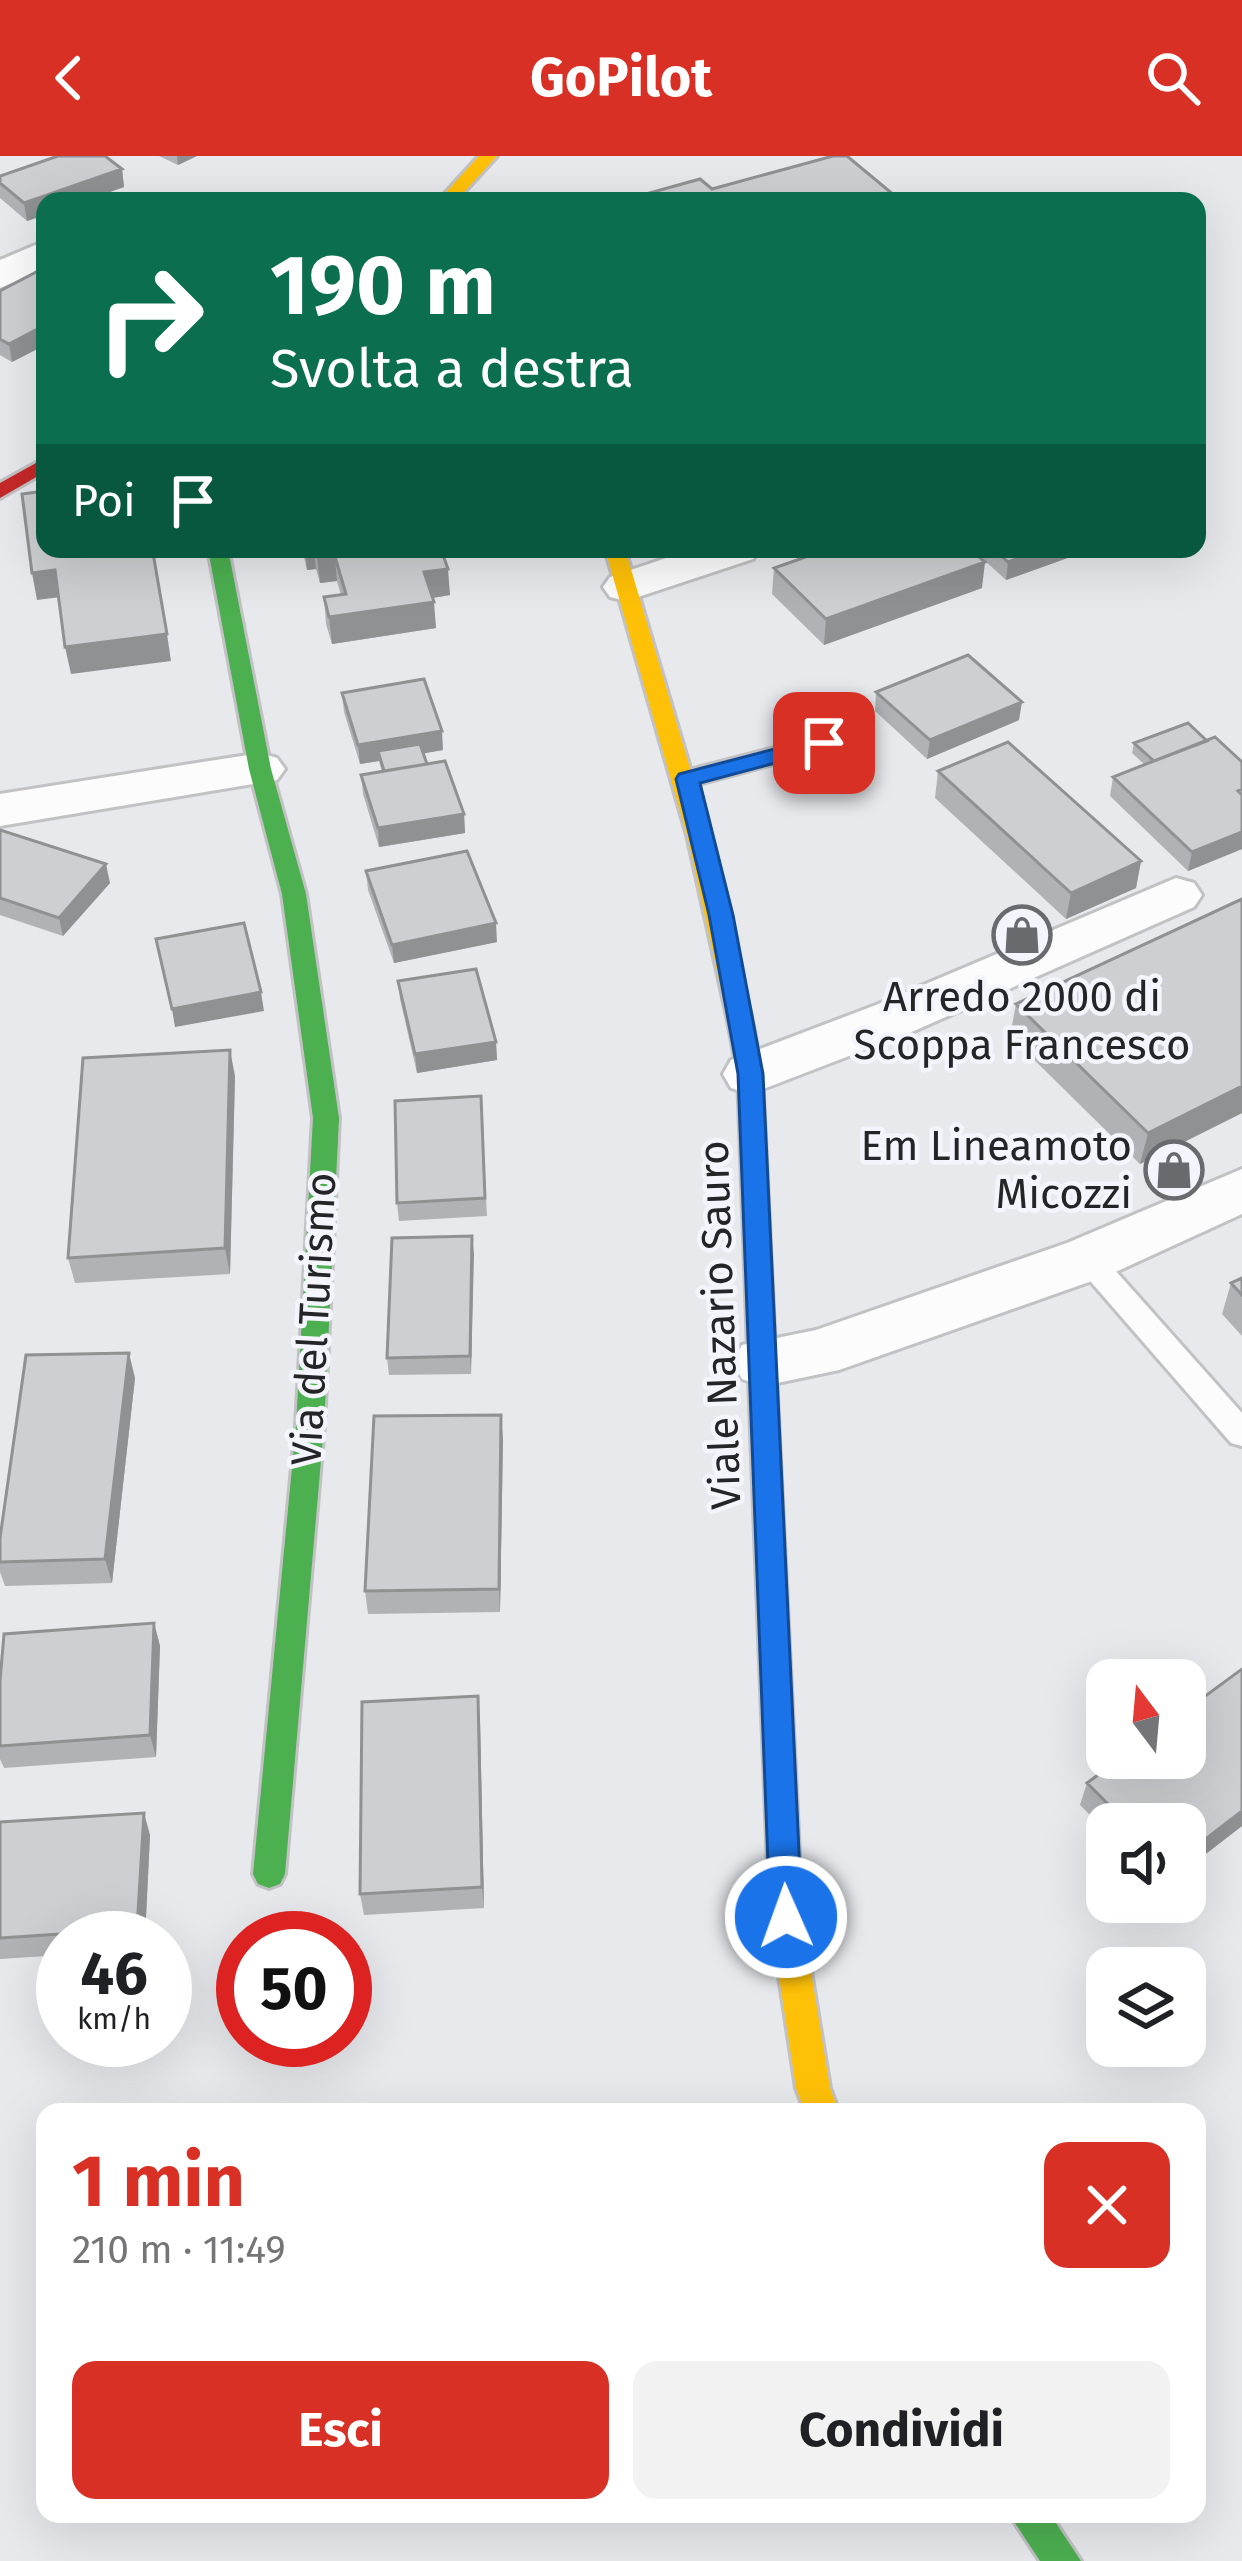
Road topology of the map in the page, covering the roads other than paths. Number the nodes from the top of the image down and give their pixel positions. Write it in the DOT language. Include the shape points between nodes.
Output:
graph roads {
  1 [pos="488,156"];
  2 [pos="455,192"];
  3 [pos="36,258"];
  4 [pos="0,276"];
  5 [pos="36,470"];
  6 [pos="0,492"];
  7 [pos="220,558"];
  8 [pos="682,558"];
  9 [pos="621,568"];
  10 [pos="824,743"];
  11 [pos="260,769"];
  12 [pos="687,779"];
  13 [pos="0,811"];
  14 [pos="1176,895"];
  15 [pos="750,1074"];
  16 [pos="1242,1190"];
  17 [pos="1088,1259"];
  18 [pos="763,1362"];
  19 [pos="1242,1434"];
  20 [pos="269,1874"];
  21 [pos="818,2103"];
  22 [pos="1034,2523"];
  23 [pos="1063,2561"];
  1 -- 2 [label="street"];
  3 -- 4 [label="street"];
  5 -- 6 [label="street"];
  7 -- 11 [label="street, Via del Turismo"];
  8 -- 9 [label="street"];
  9 -- 12 [label="street, Viale Nazario Sauro"];
  10 -- 12 [label="lane"];
  11 -- 13 [label="street"];
  11 -- 20 [label="street, Via del Turismo" via="293,893 326,1118 310,1426"];
  12 -- 15 [label="street, Viale Nazario Sauro"];
  14 -- 15 [label="street"];
  15 -- 18 [label="street, Viale Nazario Sauro"];
  16 -- 17 [label="street"];
  17 -- 18 [label="street" via="818,1353"];
  17 -- 19 [label="lane"];
  18 -- 21 [label="street, Viale Nazario Sauro" via="786,1917"];
  22 -- 23 [label="street"];
}
